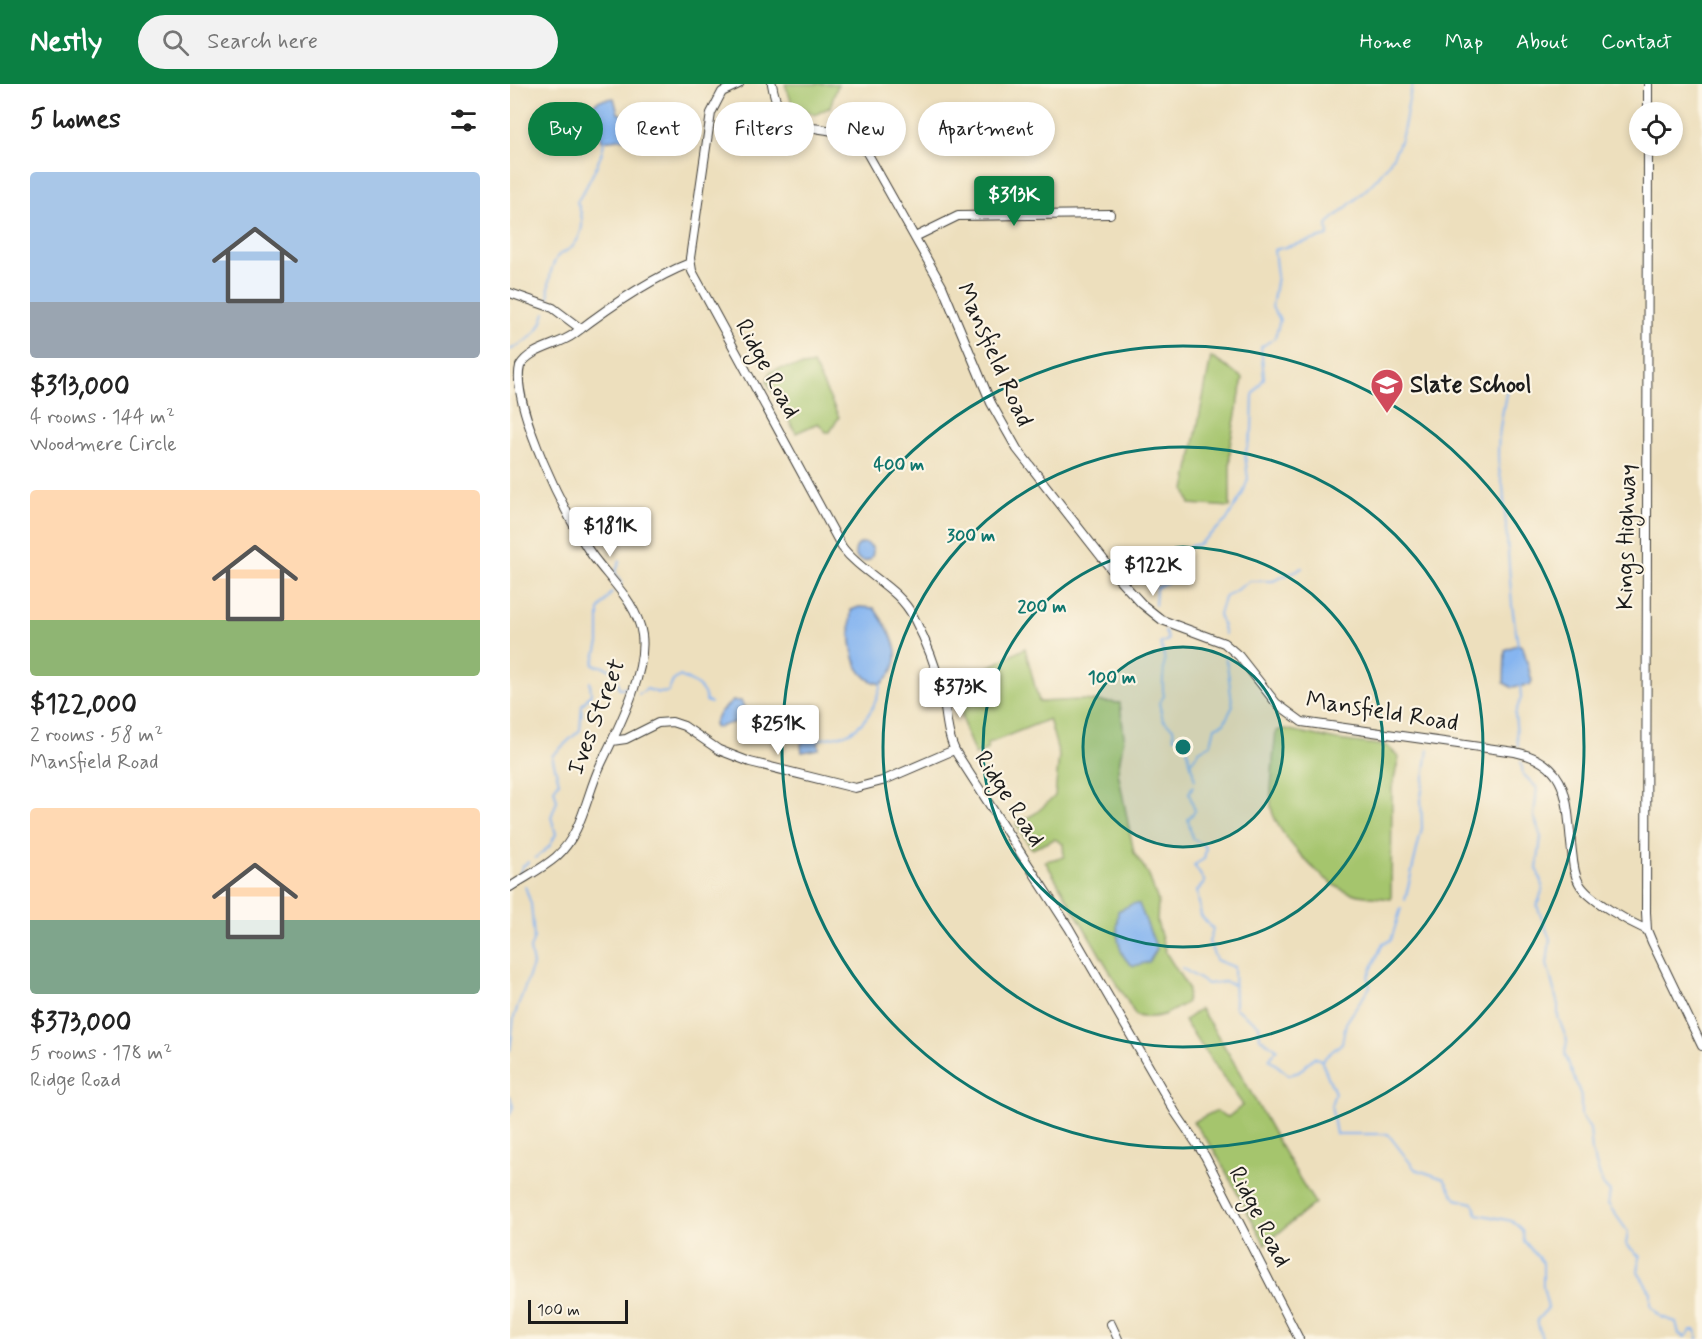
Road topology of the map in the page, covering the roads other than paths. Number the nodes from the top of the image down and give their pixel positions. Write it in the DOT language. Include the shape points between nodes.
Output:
graph roads {
  1 [pos="739,84"];
  2 [pos="772,84"];
  3 [pos="1648,84"];
  4 [pos="1648,102"];
  5 [pos="1648,156"];
  6 [pos="1110,214"];
  7 [pos="915,237"];
  8 [pos="690,263"];
  9 [pos="510,292"];
  10 [pos="581,329"];
  11 [pos="612,741"];
  12 [pos="954,750"];
  13 [pos="510,887"];
  14 [pos="1647,930"];
  15 [pos="1702,1046"];
  16 [pos="1111,1324"];
  17 [pos="1118,1339"];
  18 [pos="1299,1339"];
  1 -- 8 [label="street" via="722,92 711,113"];
  2 -- 7 [label="street, Mansfield Road" via="787,120 806,128 840,132 857,140 872,159"];
  3 -- 4 [label="street"];
  5 -- 14 [label="street, Kings Highway"];
  6 -- 7 [label="street" via="958,216"];
  7 -- 14 [label="street, Mansfield Road" via="950,302 991,403 1012,441 1142,604 1172,624 1224,643 1276,703 1302,722 1539,758 1552,767 1560,781 1580,885 1590,896"];
  8 -- 10 [label="street, Ives Street" via="627,297"];
  8 -- 12 [label="street, Ridge Road" via="842,547 858,566 898,595 914,618 939,680"];
  9 -- 10 [label="street" via="553,308"];
  10 -- 11 [label="street, Ives Street" via="523,361 515,391 524,429 545,475 581,538 640,625 639,669"];
  11 -- 12 [label="street" via="626,739 658,723 672,722 732,756 855,788 882,781"];
  11 -- 13 [label="street, Ives Street" via="567,845 548,864"];
  12 -- 18 [label="street, Ridge Road" via="1069,928 1175,1112 1205,1156"];
  14 -- 15 [label="street"];
  16 -- 17 [label="street"];
}
